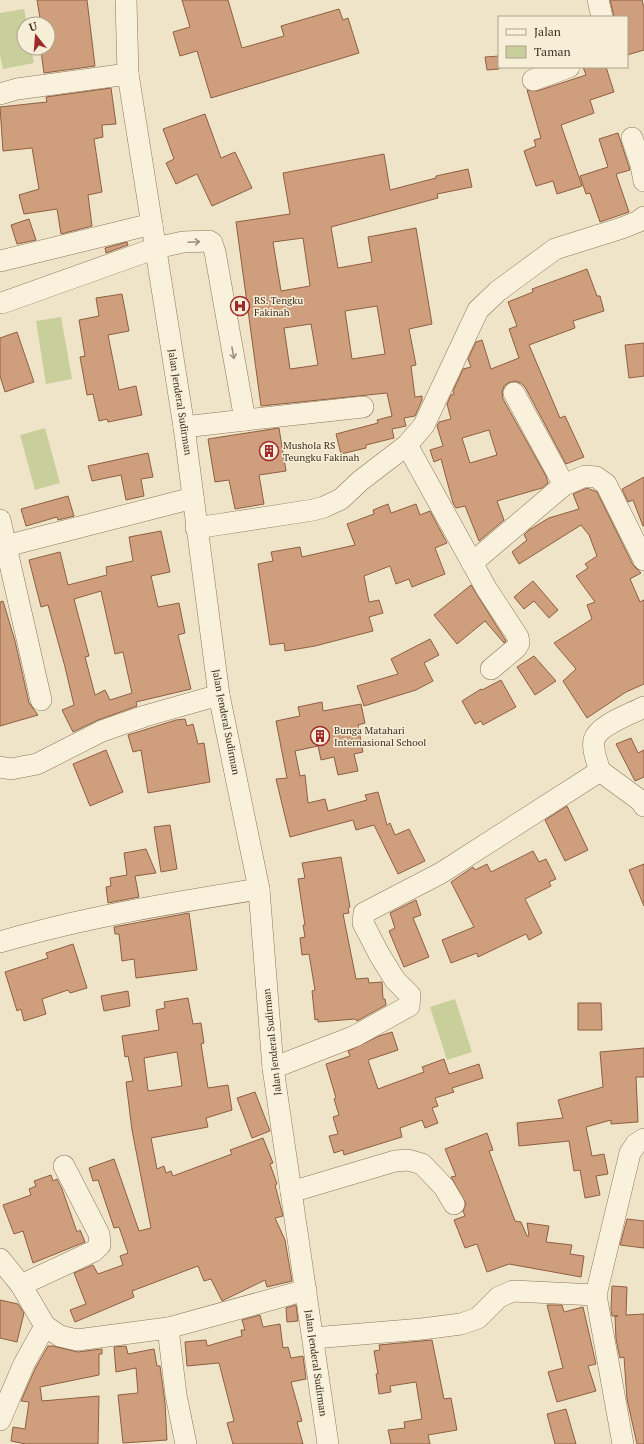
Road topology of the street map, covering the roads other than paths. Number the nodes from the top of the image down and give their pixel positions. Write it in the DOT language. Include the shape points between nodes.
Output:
graph roads {
  1 [pos="126,0"];
  2 [pos="598,0"];
  3 [pos="602,16"];
  4 [pos="566,68"];
  5 [pos="128,74"];
  6 [pos="533,80"];
  7 [pos="0,94"];
  8 [pos="632,138"];
  9 [pos="644,181"];
  10 [pos="644,217"];
  11 [pos="152,224"];
  12 [pos="156,248"];
  13 [pos="0,261"];
  14 [pos="2,302"];
  15 [pos="514,393"];
  16 [pos="363,407"];
  17 [pos="245,420"];
  18 [pos="184,427"];
  19 [pos="407,445"];
  20 [pos="564,485"];
  21 [pos="194,498"];
  22 [pos="0,520"];
  23 [pos="196,528"];
  24 [pos="6,546"];
  25 [pos="644,560"];
  26 [pos="472,563"];
  27 [pos="491,669"];
  28 [pos="219,695"];
  29 [pos="41,700"];
  30 [pos="644,707"];
  31 [pos="0,767"];
  32 [pos="600,771"];
  33 [pos="644,806"];
  34 [pos="259,889"];
  35 [pos="0,942"];
  36 [pos="273,1068"];
  37 [pos="644,1139"];
  38 [pos="64,1166"];
  39 [pos="291,1192"];
  40 [pos="454,1204"];
  41 [pos="0,1259"];
  42 [pos="21,1285"];
  43 [pos="306,1290"];
  44 [pos="596,1295"];
  45 [pos="46,1326"];
  46 [pos="168,1328"];
  47 [pos="313,1338"];
  48 [pos="0,1420"];
  49 [pos="186,1444"];
  50 [pos="328,1444"];
  51 [pos="623,1444"];
  1 -- 5 [label="street, Jalan Jenderal Sudirman"];
  2 -- 3 [label="street"];
  4 -- 6 [label="street"];
  5 -- 7 [label="street" via="17,89"];
  5 -- 11 [label="street, Jalan Jenderal Sudirman"];
  8 -- 9 [label="street"];
  10 -- 19 [label="street" via="622,228 555,249 498,290 478,310 424,425"];
  11 -- 12 [label="street, Jalan Jenderal Sudirman"];
  11 -- 13 [label="street"];
  12 -- 14 [label="street"];
  12 -- 17 [label="street, one-way" via="182,242 212,243"];
  12 -- 18 [label="street, Jalan Jenderal Sudirman"];
  15 -- 20 [label="street"];
  16 -- 17 [label="street"];
  17 -- 18 [label="street"];
  18 -- 21 [label="street, Jalan Jenderal Sudirman"];
  19 -- 23 [label="street" via="328,506"];
  19 -- 26 [label="street"];
  20 -- 25 [label="street" via="585,476 596,477 606,484"];
  20 -- 26 [label="street"];
  21 -- 23 [label="street, Jalan Jenderal Sudirman"];
  21 -- 24 [label="street"];
  22 -- 24 [label="street"];
  23 -- 28 [label="street, Jalan Jenderal Sudirman"];
  24 -- 29 [label="street"];
  26 -- 27 [label="street" via="519,641 516,648"];
  28 -- 31 [label="street" via="102,731 37,764 11,769"];
  28 -- 34 [label="street, Jalan Jenderal Sudirman"];
  30 -- 32 [label="street" via="604,727 596,735 594,748"];
  32 -- 33 [label="street" via="641,801"];
  32 -- 36 [label="street" via="441,873 364,913 363,923 379,954 395,980 410,995 409,1006 354,1036"];
  34 -- 35 [label="street" via="104,915"];
  34 -- 36 [label="street, Jalan Jenderal Sudirman"];
  36 -- 39 [label="street, Jalan Jenderal Sudirman"];
  37 -- 44 [label="street" via="636,1144 630,1153"];
  38 -- 42 [label="street" via="99,1234 100,1245 94,1251"];
  39 -- 40 [label="street" via="395,1161 408,1160 422,1164 444,1187"];
  39 -- 43 [label="street, Jalan Jenderal Sudirman"];
  41 -- 42 [label="street"];
  42 -- 45 [label="street"];
  43 -- 46 [label="street"];
  43 -- 47 [label="street, Jalan Jenderal Sudirman"];
  44 -- 47 [label="street" via="512,1291 500,1297 478,1318 461,1324"];
  44 -- 51 [label="street"];
  45 -- 46 [label="street" via="60,1336 77,1340"];
  45 -- 48 [label="street" via="24,1364"];
  46 -- 49 [label="street" via="176,1395"];
  47 -- 50 [label="street, Jalan Jenderal Sudirman"];
}
